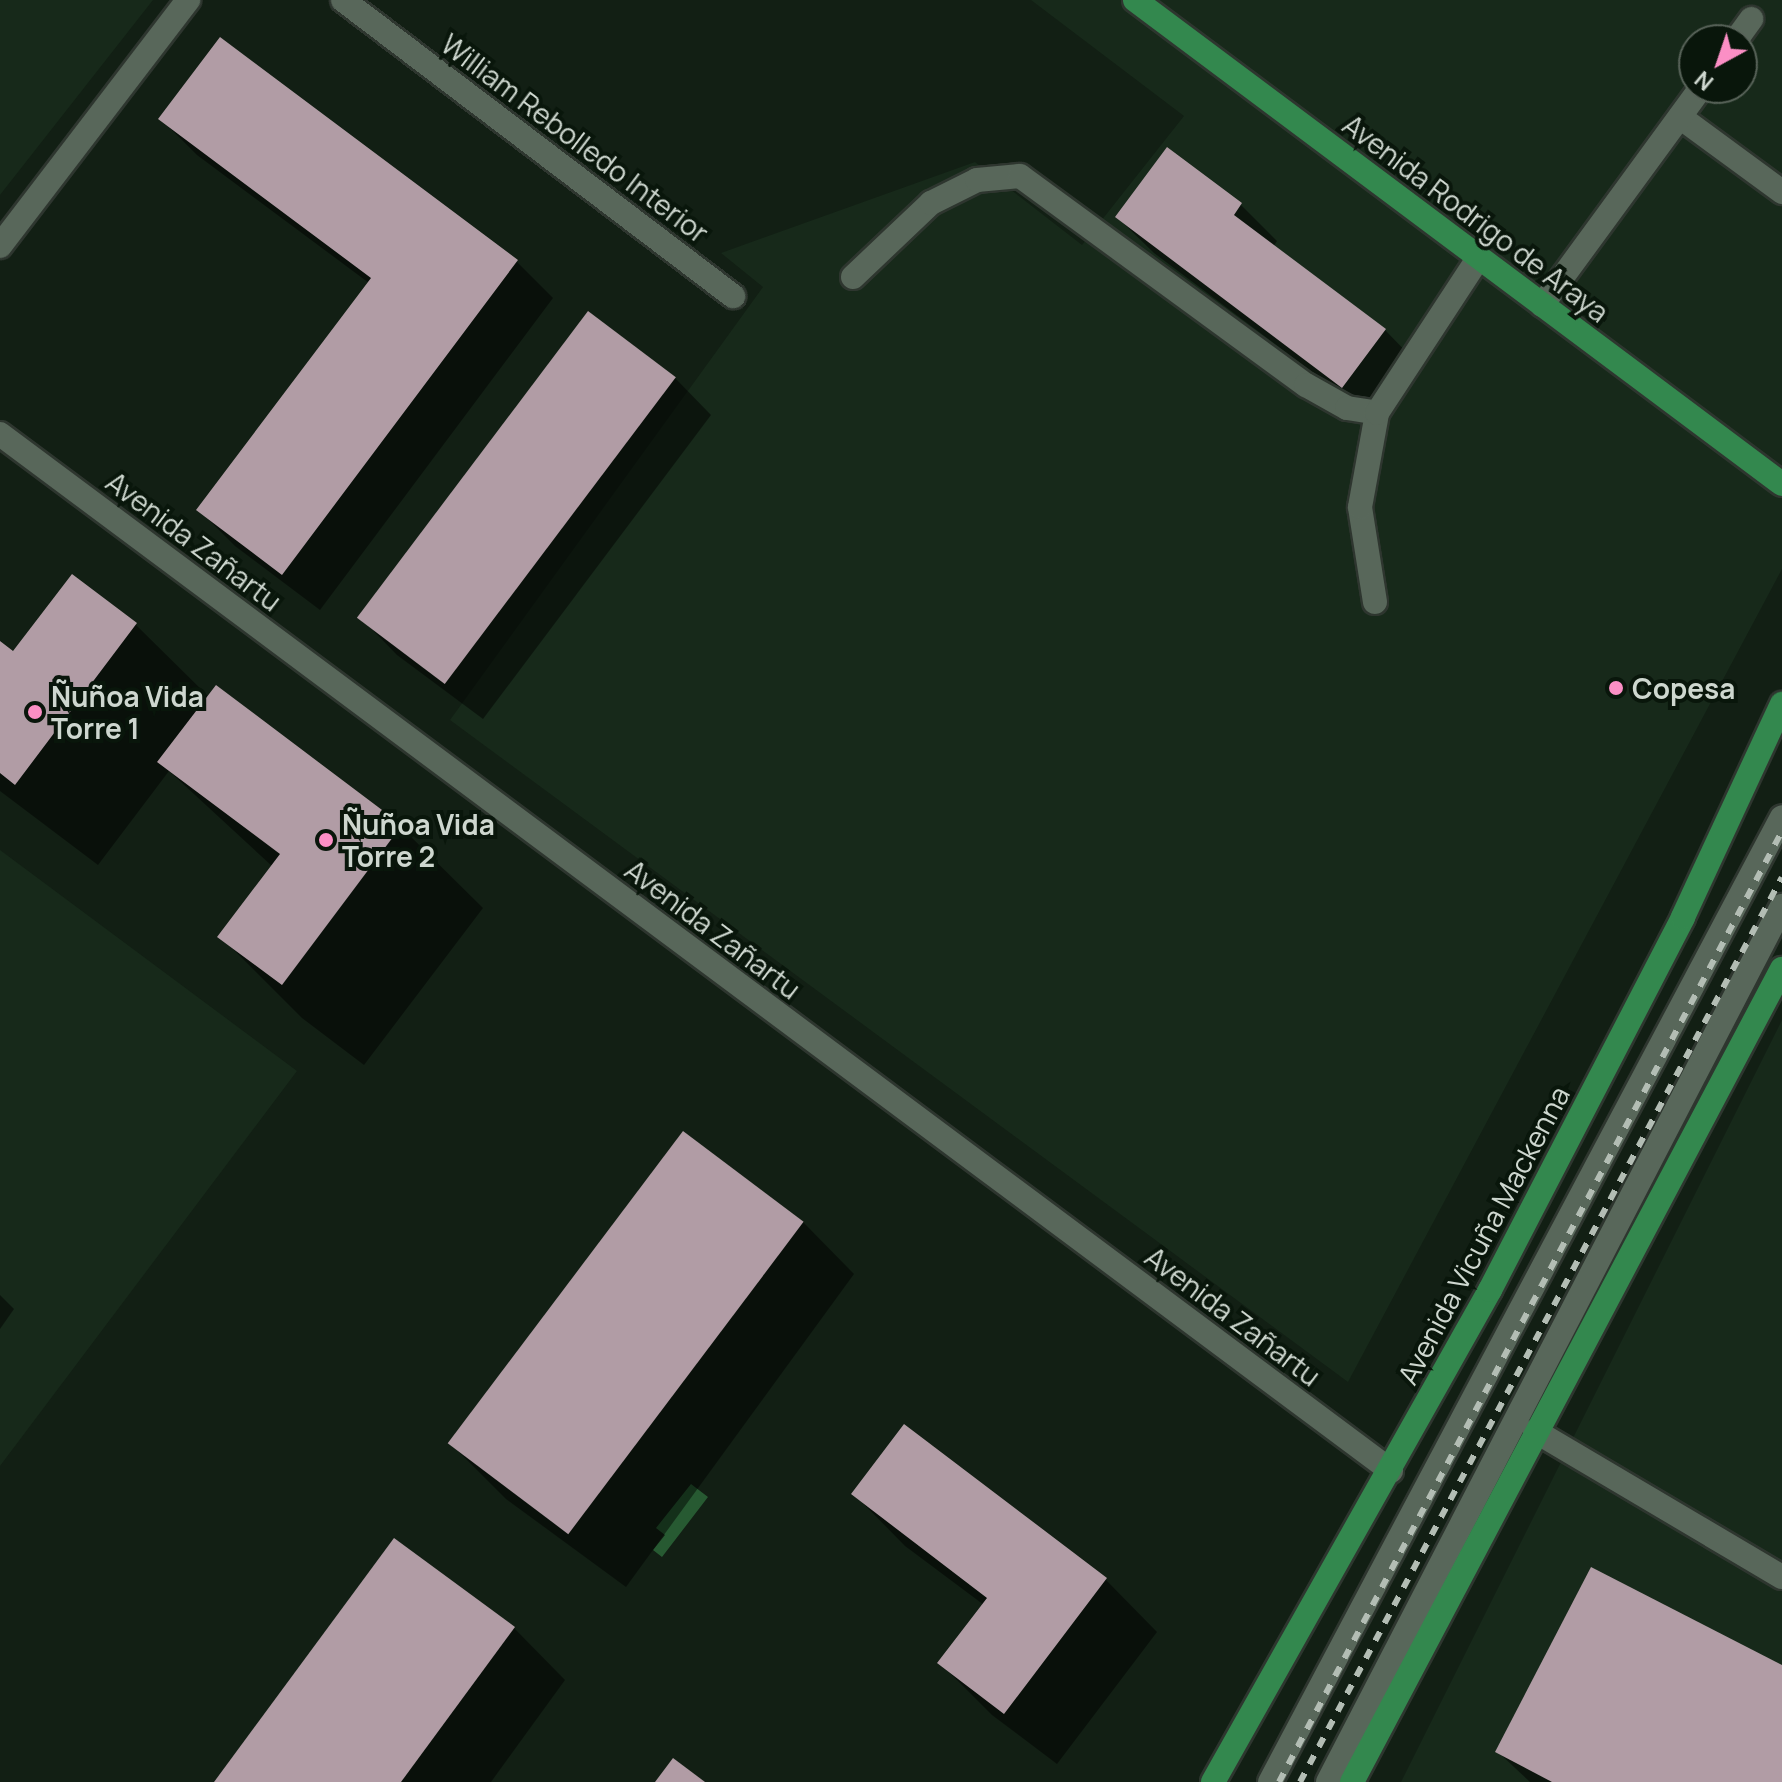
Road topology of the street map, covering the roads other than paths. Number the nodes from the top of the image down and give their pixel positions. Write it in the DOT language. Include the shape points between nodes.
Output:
graph roads {
  1 [pos="188,0"];
  2 [pos="343,0"];
  3 [pos="1135,0"];
  4 [pos="1751,19"];
  5 [pos="1747,24"];
  6 [pos="1689,104"];
  7 [pos="1680,117"];
  8 [pos="1782,192"];
  9 [pos="0,246"];
  10 [pos="1479,257"];
  11 [pos="853,277"];
  12 [pos="733,296"];
  13 [pos="1542,305"];
  14 [pos="1377,413"];
  15 [pos="0,434"];
  16 [pos="1782,484"];
  17 [pos="1375,602"];
  18 [pos="1782,704"];
  19 [pos="1782,817"];
  20 [pos="1782,906"];
  21 [pos="1782,969"];
  22 [pos="1535,1431"];
  23 [pos="1391,1471"];
  24 [pos="1782,1577"];
  25 [pos="1213,1782"];
  26 [pos="1270,1782"];
  27 [pos="1328,1782"];
  28 [pos="1352,1782"];
  1 -- 9 [label="street"];
  2 -- 12 [label="street, William Rebolledo Interior"];
  3 -- 10 [label="main road, Avenida Rodrigo de Araya"];
  4 -- 5 [label="street"];
  6 -- 7 [label="street"];
  7 -- 8 [label="street"];
  7 -- 13 [label="street"];
  10 -- 13 [label="main road, Avenida Rodrigo de Araya"];
  10 -- 14 [label="street"];
  11 -- 14 [label="street" via="931,203 977,180 1020,176 1306,385 1347,408"];
  13 -- 16 [label="main road, Avenida Rodrigo de Araya"];
  14 -- 17 [label="street" via="1360,507"];
  15 -- 23 [label="street, Avenida Zañartu"];
  18 -- 23 [label="main road, Avenida Vicuña Mackenna" via="1683,917"];
  19 -- 26 [label="street"];
  20 -- 27 [label="street"];
  21 -- 22 [label="main road"];
  22 -- 24 [label="street"];
  22 -- 28 [label="main road"];
  23 -- 25 [label="main road, Avenida Vicuña Mackenna"];
}
